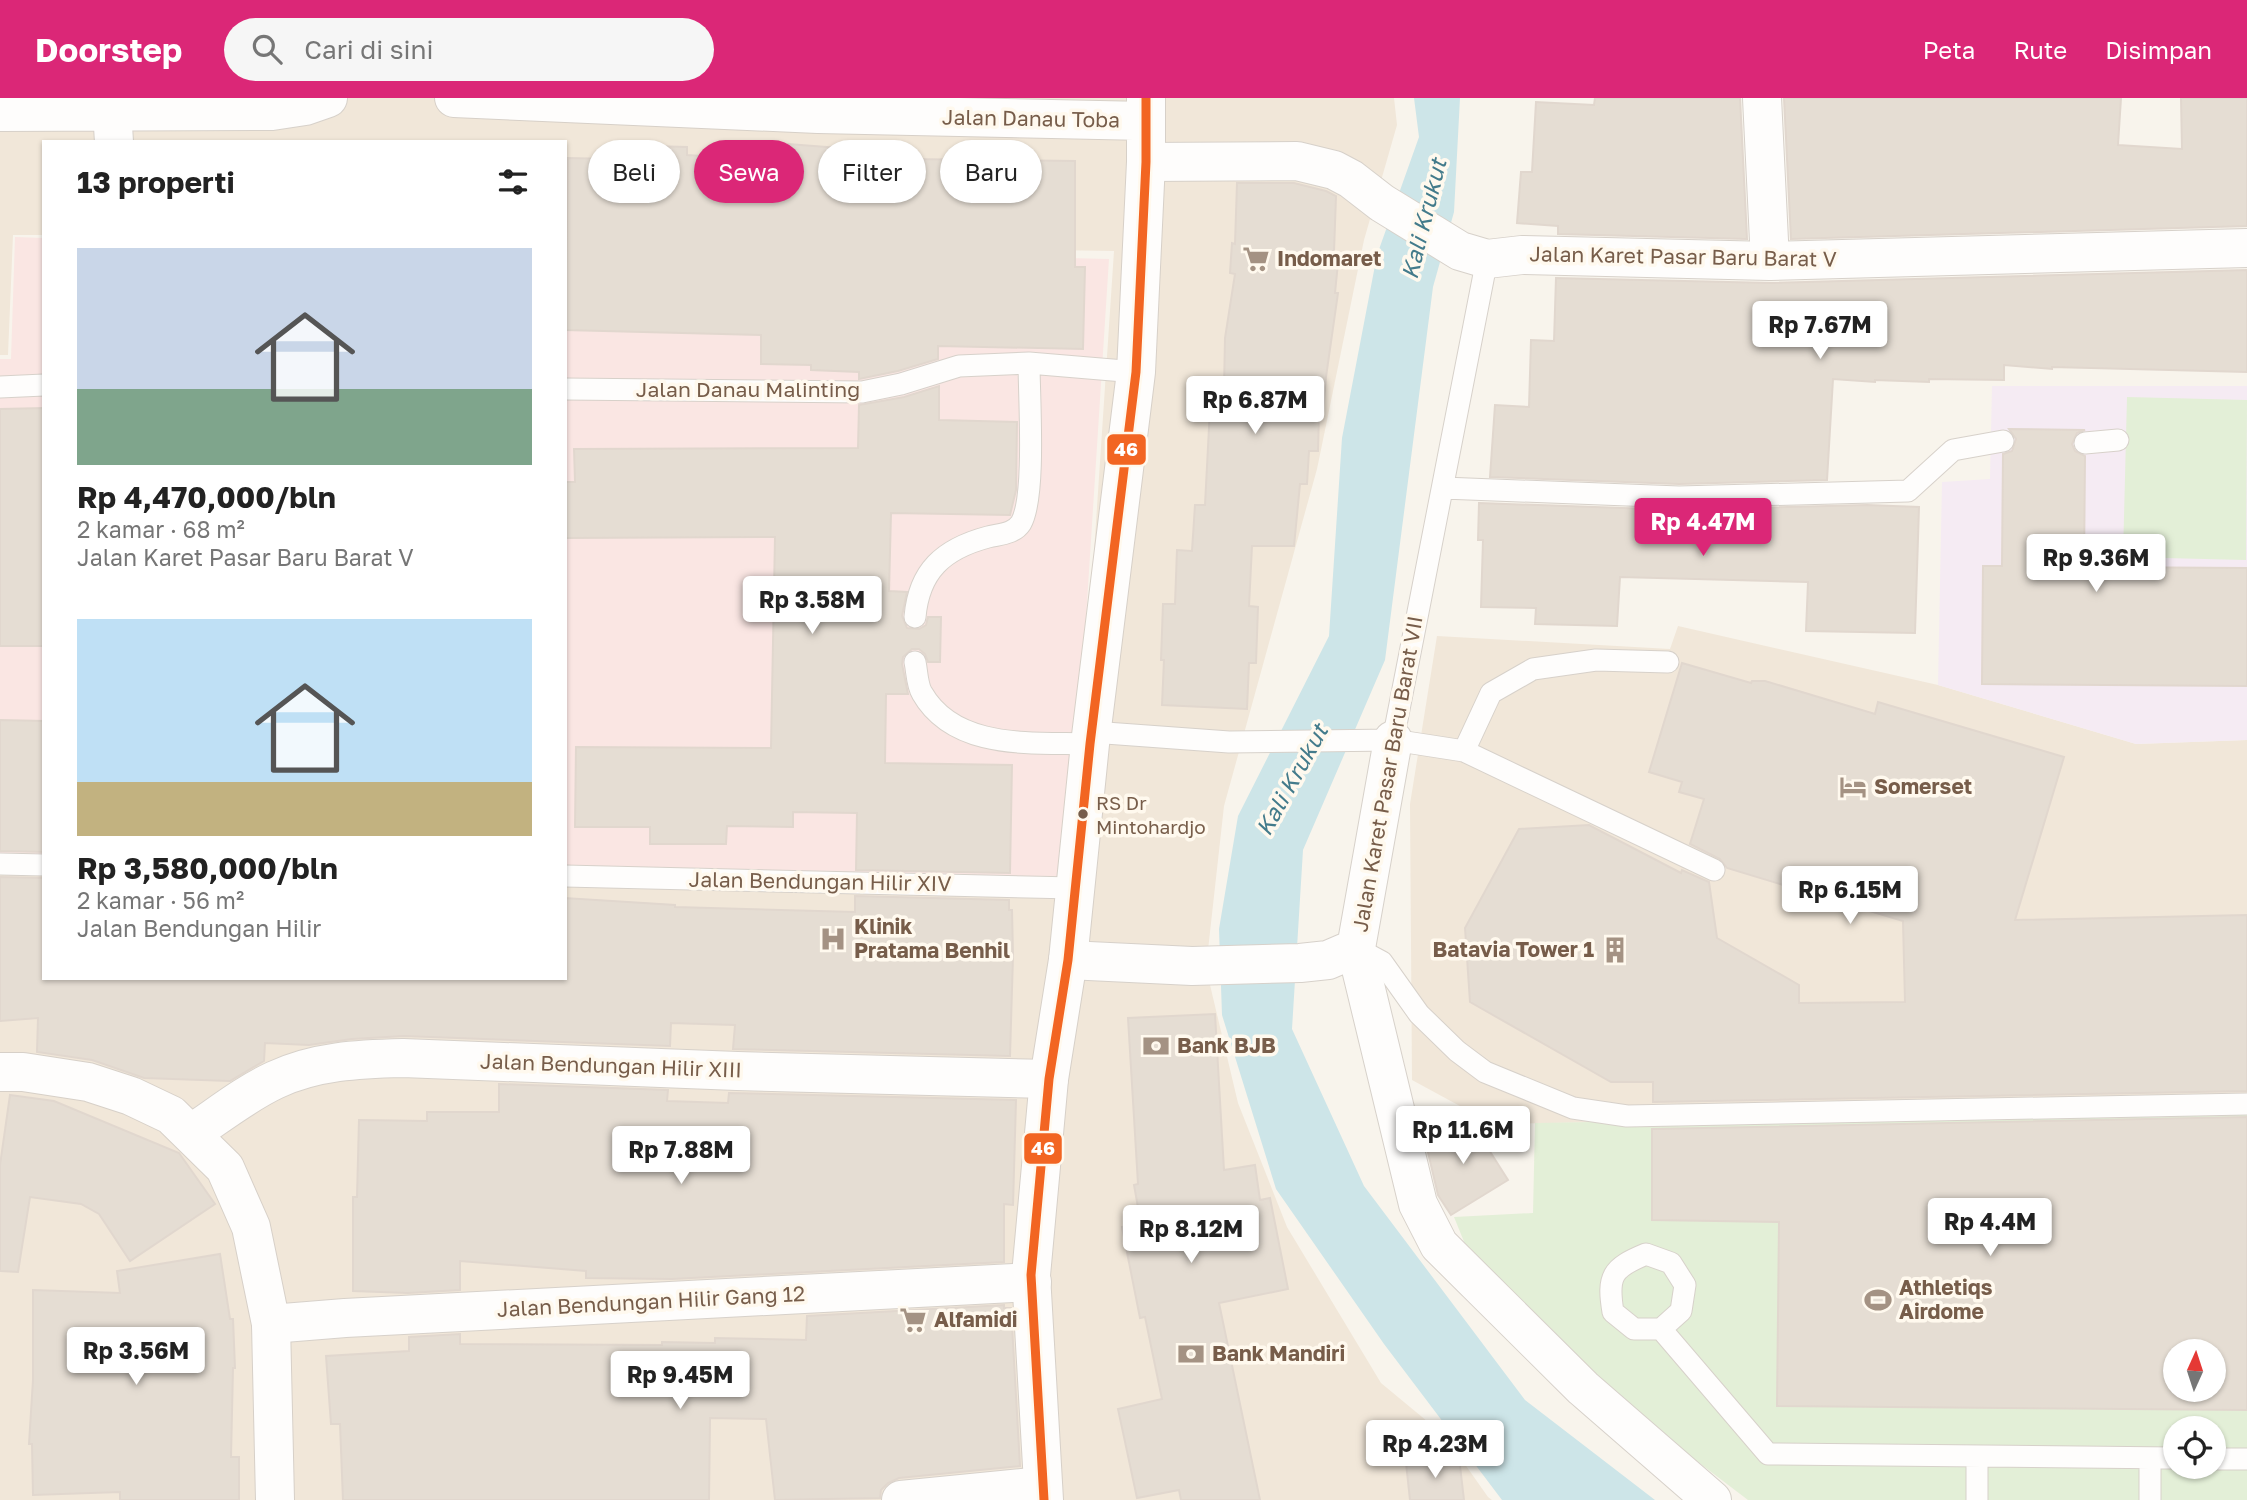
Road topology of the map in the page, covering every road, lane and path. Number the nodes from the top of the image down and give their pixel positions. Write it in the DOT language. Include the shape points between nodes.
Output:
graph roads {
  1 [pos="328,98"];
  2 [pos="454,98"];
  3 [pos="1762,98"];
  4 [pos="817,106"];
  5 [pos="1146,110"];
  6 [pos="0,112"];
  7 [pos="113,126"];
  8 [pos="1146,162"];
  9 [pos="2247,248"];
  10 [pos="1473,255"];
  11 [pos="1770,261"];
  12 [pos="1029,363"];
  13 [pos="1136,372"];
  14 [pos="42,385"];
  15 [pos="0,387"];
  16 [pos="567,389"];
  17 [pos="2118,440"];
  18 [pos="2003,441"];
  19 [pos="2085,443"];
  20 [pos="1443,488"];
  21 [pos="915,617"];
  22 [pos="915,662"];
  23 [pos="1668,662"];
  24 [pos="1091,738"];
  25 [pos="1382,740"];
  26 [pos="1464,751"];
  27 [pos="0,864"];
  28 [pos="42,865"];
  29 [pos="1714,870"];
  30 [pos="567,876"];
  31 [pos="1074,888"];
  32 [pos="1356,947"];
  33 [pos="1068,960"];
  34 [pos="0,1072"];
  35 [pos="1049,1079"];
  36 [pos="2247,1104"];
  37 [pos="192,1133"];
  38 [pos="1031,1282"];
  39 [pos="271,1324"];
  40 [pos="1661,1329"];
  41 [pos="1978,1456"];
  42 [pos="2150,1458"];
  43 [pos="2163,1458"];
  44 [pos="2226,1459"];
  45 [pos="2247,1459"];
  46 [pos="1044,1493"];
  47 [pos="275,1500"];
  48 [pos="901,1500"];
  49 [pos="1712,1500"];
  50 [pos="1977,1500"];
  51 [pos="2150,1500"];
  1 -- 7 [label="street" via="272,111"];
  2 -- 4 [label="street, Jalan Danau Toba"];
  3 -- 11 [label="street"];
  4 -- 5 [label="street, Jalan Danau Toba"];
  5 -- 8 [label="street"];
  6 -- 7 [label="street"];
  8 -- 10 [label="street" via="1297,160 1343,175"];
  8 -- 13 [label="street"];
  9 -- 11 [label="street, Jalan Karet Pasar Baru Barat V"];
  10 -- 11 [label="street, Jalan Karet Pasar Baru Barat V"];
  10 -- 20 [label="lane, Jalan Karet Pasar Baru Barat VII"];
  12 -- 13 [label="lane, Jalan Danau Malinting"];
  12 -- 16 [label="lane, Jalan Danau Malinting" via="959,366 862,393"];
  12 -- 21 [label="lane" via="1025,516 1019,527 1008,533 964,544 942,559 925,577"];
  13 -- 24 [label="street"];
  14 -- 15 [label="lane"];
  17 -- 19 [label="lane"];
  18 -- 20 [label="lane" via="1953,450 1908,491 1679,497"];
  20 -- 25 [label="lane, Jalan Karet Pasar Baru Barat VII"];
  22 -- 24 [label="lane" via="921,692 959,728 1014,741"];
  23 -- 26 [label="lane" via="1596,660 1533,669 1491,693"];
  24 -- 25 [label="lane"];
  24 -- 31 [label="street"];
  25 -- 26 [label="lane"];
  25 -- 32 [label="street, Jalan Karet Pasar Baru Barat VII"];
  26 -- 29 [label="lane"];
  27 -- 28 [label="lane"];
  30 -- 31 [label="lane, Jalan Bendungan Hilir XIV"];
  31 -- 33 [label="street"];
  32 -- 33 [label="street" via="1328,960 1300,964 1192,966"];
  32 -- 36 [label="lane" via="1382,962 1419,1014 1466,1058 1485,1072 1573,1108 1627,1116"];
  32 -- 49 [label="street, Jalan Karet Pasar Baru Barat VII" via="1418,1204 1439,1245 1583,1388"];
  33 -- 35 [label="street"];
  34 -- 37 [label="street" via="88,1082 171,1115"];
  35 -- 37 [label="street, Jalan Bendungan Hilir XIII" via="352,1059 275,1080"];
  35 -- 38 [label="street"];
  37 -- 39 [label="street" via="225,1168 251,1227"];
  38 -- 39 [label="street, Jalan Bendungan Hilir Gang 12"];
  38 -- 46 [label="street"];
  39 -- 47 [label="street"];
  40 -- 41 [label="lane" via="1768,1454"];
  41 -- 42 [label="lane"];
  41 -- 50 [label="lane"];
  42 -- 43 [label="lane"];
  42 -- 51 [label="lane"];
  44 -- 45 [label="lane"];
  46 -- 48 [label="street"];
}
